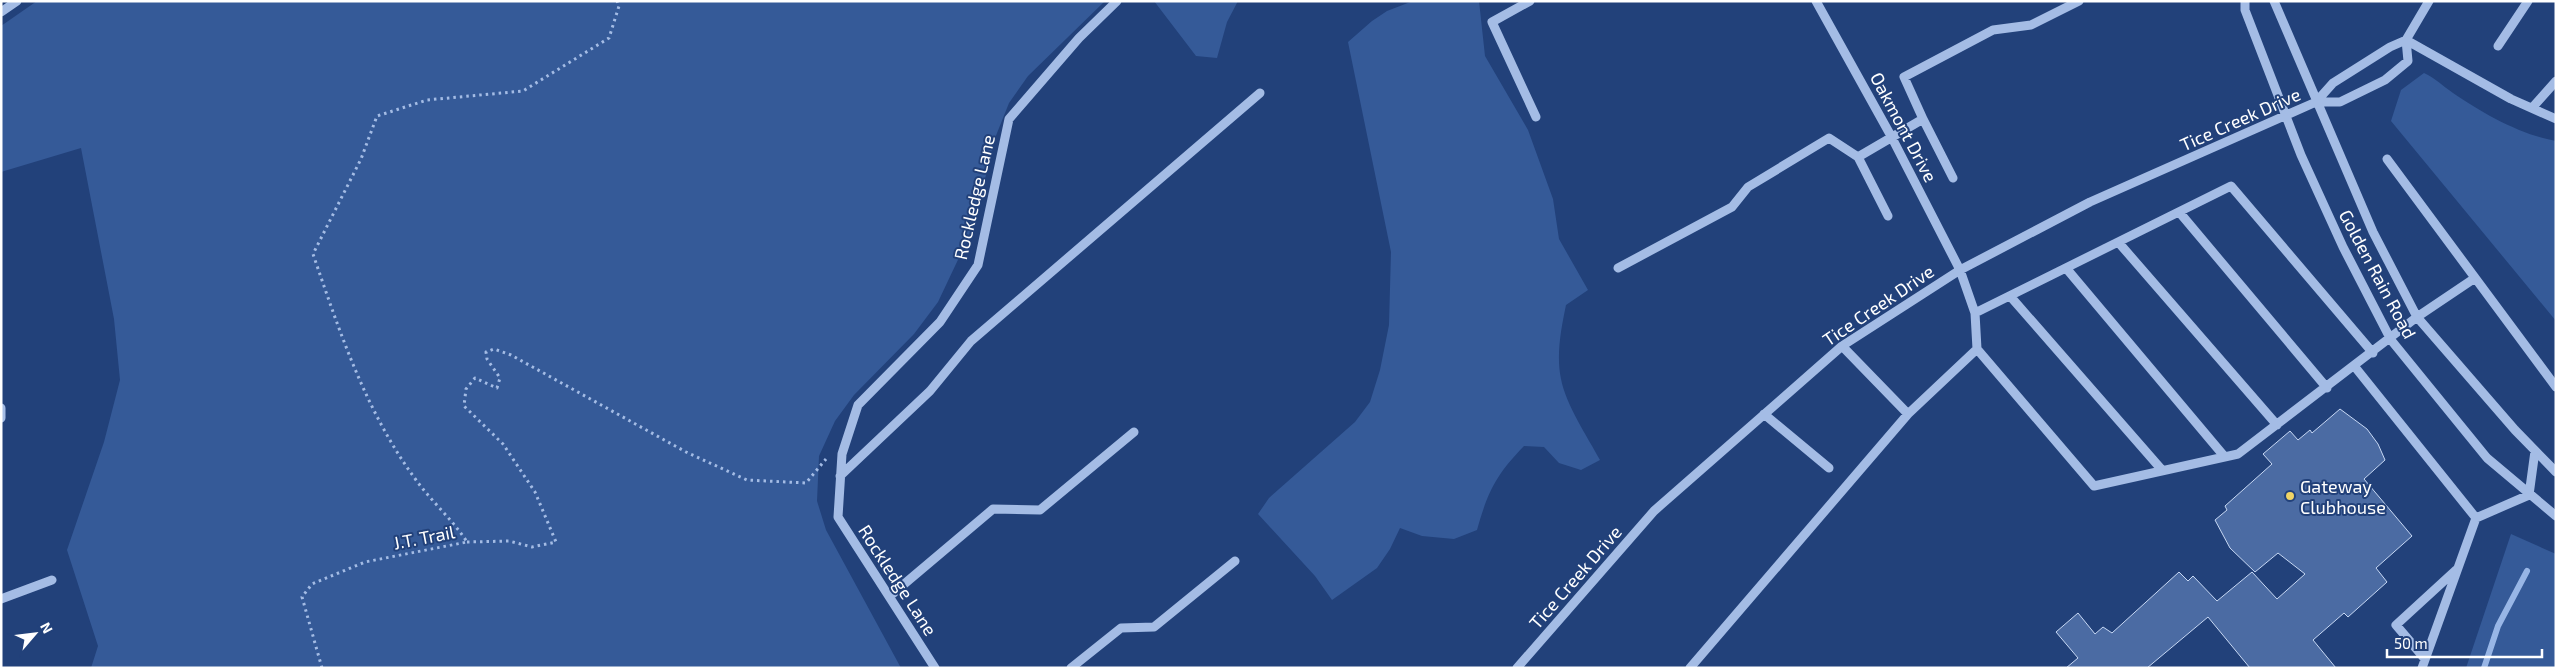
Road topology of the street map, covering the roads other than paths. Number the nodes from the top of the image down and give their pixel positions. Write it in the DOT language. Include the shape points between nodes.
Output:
graph roads {
  1 [pos="17,1"];
  2 [pos="1117,1"];
  3 [pos="1530,1"];
  4 [pos="1816,1"];
  5 [pos="2079,1"];
  6 [pos="2245,1"];
  7 [pos="2274,1"];
  8 [pos="2429,1"];
  9 [pos="2528,1"];
  10 [pos="1,12"];
  11 [pos="2406,40"];
  12 [pos="2498,46"];
  13 [pos="2556,81"];
  14 [pos="1260,93"];
  15 [pos="2316,102"];
  16 [pos="2532,108"];
  17 [pos="2287,116"];
  18 [pos="1536,117"];
  19 [pos="1923,119"];
  20 [pos="2556,119"];
  21 [pos="1891,136"];
  22 [pos="1858,157"];
  23 [pos="2387,159"];
  24 [pos="1953,178"];
  25 [pos="2180,213"];
  26 [pos="1888,216"];
  27 [pos="2119,243"];
  28 [pos="1618,268"];
  29 [pos="2066,268"];
  30 [pos="1960,270"];
  31 [pos="2475,278"];
  32 [pos="2010,296"];
  33 [pos="1976,313"];
  34 [pos="2417,317"];
  35 [pos="2391,340"];
  36 [pos="1842,346"];
  37 [pos="1977,349"];
  38 [pos="2373,353"];
  39 [pos="2355,367"];
  40 [pos="2556,387"];
  41 [pos="2327,388"];
  42 [pos="1,408"];
  43 [pos="1764,414"];
  44 [pos="1908,414"];
  45 [pos="1,418"];
  46 [pos="2277,425"];
  47 [pos="1134,432"];
  48 [pos="2535,451"];
  49 [pos="2224,456"];
  50 [pos="1829,468"];
  51 [pos="2162,470"];
  52 [pos="2556,472"];
  53 [pos="840,476"];
  54 [pos="2529,495"];
  55 [pos="2556,516"];
  56 [pos="2476,518"];
  57 [pos="1235,561"];
  58 [pos="2458,568"];
  59 [pos="52,580"];
  60 [pos="890,596"];
  61 [pos="1,599"];
  62 [pos="2424,663"];
  63 [pos="935,668"];
  64 [pos="1071,668"];
  65 [pos="1517,668"];
  66 [pos="1690,668"];
  1 -- 10 [label="street"];
  2 -- 53 [label="street, Rockledge Lane" via="1079,38 1009,119 978,264 940,322 858,405 842,454"];
  3 -- 18 [label="street" via="1492,22"];
  4 -- 21 [label="street, Oakmont Drive"];
  5 -- 19 [label="street" via="2031,25 1993,30 1904,77"];
  6 -- 17 [label="street, Golden Rain Road" via="2245,10"];
  7 -- 15 [label="street, Golden Rain Road"];
  8 -- 11 [label="street, Tice Creek Drive"];
  9 -- 12 [label="street"];
  11 -- 15 [label="street, Tice Creek Drive" via="2332,83"];
  11 -- 15 [label="street, Tice Creek Drive" via="2408,61 2385,80 2340,102"];
  11 -- 16 [label="street"];
  13 -- 16 [label="street"];
  14 -- 53 [label="street" via="971,341 930,391"];
  15 -- 17 [label="street, Tice Creek Drive"];
  15 -- 34 [label="street, Golden Rain Road" via="2372,232"];
  16 -- 20 [label="street"];
  17 -- 30 [label="street, Tice Creek Drive" via="2090,202"];
  17 -- 35 [label="street, Golden Rain Road" via="2343,247"];
  19 -- 21 [label="street"];
  19 -- 24 [label="street"];
  21 -- 22 [label="street"];
  21 -- 30 [label="street, Oakmont Drive"];
  22 -- 26 [label="street"];
  22 -- 28 [label="street" via="1829,138 1748,186 1732,207"];
  23 -- 31 [label="street"];
  25 -- 27 [label="street"];
  25 -- 38 [label="street" via="2230,186"];
  25 -- 41 [label="street"];
  27 -- 29 [label="street"];
  27 -- 46 [label="street"];
  29 -- 32 [label="street"];
  29 -- 49 [label="street"];
  30 -- 33 [label="street, Oakmont Drive"];
  30 -- 36 [label="street, Tice Creek Drive"];
  31 -- 34 [label="street"];
  31 -- 40 [label="street"];
  32 -- 33 [label="street"];
  32 -- 51 [label="street"];
  33 -- 37 [label="street, Oakmont Drive"];
  34 -- 35 [label="street"];
  34 -- 48 [label="street, Golden Rain Road"];
  35 -- 38 [label="street"];
  35 -- 54 [label="street, Golden Rain Road" via="2487,458"];
  36 -- 43 [label="street, Tice Creek Drive"];
  36 -- 44 [label="street"];
  37 -- 44 [label="street"];
  37 -- 51 [label="street" via="2094,486"];
  38 -- 39 [label="street"];
  39 -- 41 [label="street"];
  39 -- 56 [label="street"];
  41 -- 46 [label="street"];
  42 -- 45 [label="street"];
  43 -- 50 [label="street"];
  43 -- 65 [label="street, Tice Creek Drive" via="1654,511"];
  44 -- 66 [label="street"];
  46 -- 49 [label="street" via="2238,454"];
  47 -- 60 [label="street" via="1040,510 994,509"];
  48 -- 52 [label="street, Golden Rain Road"];
  48 -- 54 [label="street"];
  49 -- 51 [label="street"];
  53 -- 60 [label="street, Rockledge Lane" via="838,517"];
  54 -- 55 [label="street, Golden Rain Road"];
  54 -- 56 [label="street"];
  56 -- 58 [label="street"];
  57 -- 64 [label="street" via="1154,627 1120,628"];
  58 -- 62 [label="street"];
  58 -- 62 [label="street" via="2396,625"];
  59 -- 61 [label="street"];
  60 -- 63 [label="street, Rockledge Lane"];
}
